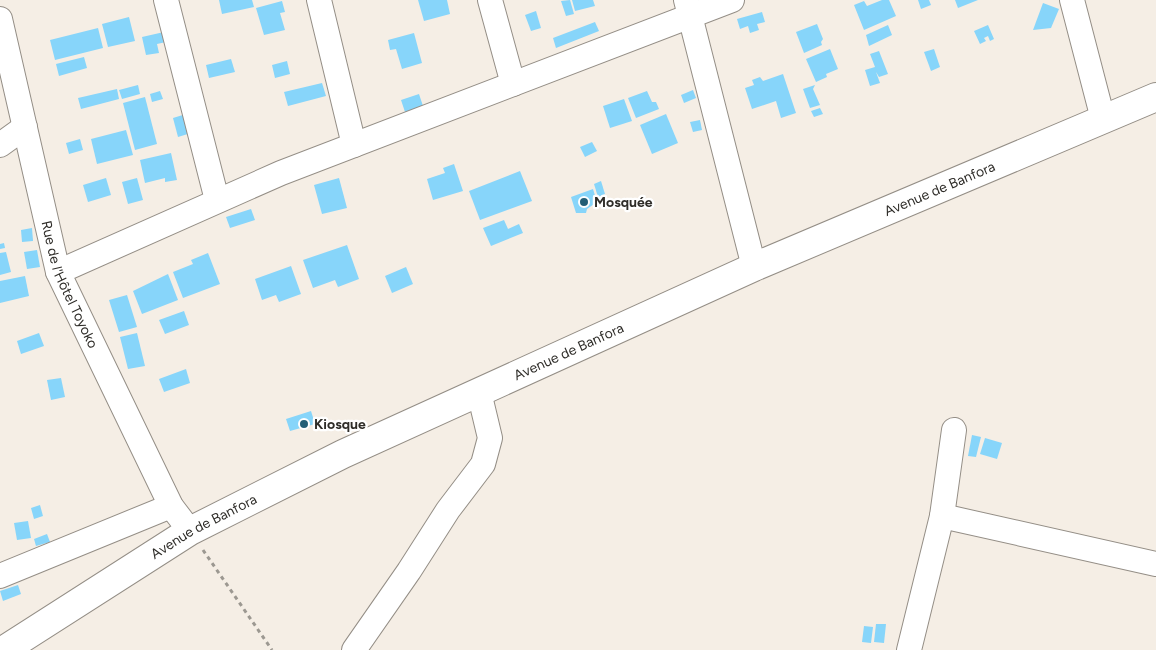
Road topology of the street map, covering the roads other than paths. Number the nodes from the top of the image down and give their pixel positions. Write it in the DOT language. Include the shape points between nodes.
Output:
graph roads {
  1 [pos="166,0"];
  2 [pos="319,0"];
  3 [pos="490,0"];
  4 [pos="732,0"];
  5 [pos="1072,0"];
  6 [pos="688,8"];
  7 [pos="0,19"];
  8 [pos="512,84"];
  9 [pos="1156,97"];
  10 [pos="1104,119"];
  11 [pos="25,128"];
  12 [pos="0,144"];
  13 [pos="354,145"];
  14 [pos="217,200"];
  15 [pos="754,267"];
  16 [pos="58,272"];
  17 [pos="479,392"];
  18 [pos="954,430"];
  19 [pos="171,506"];
  20 [pos="942,516"];
  21 [pos="190,531"];
  22 [pos="1156,564"];
  23 [pos="1,573"];
  24 [pos="4,650"];
  25 [pos="354,650"];
  26 [pos="909,650"];
  1 -- 14 [label="street"];
  2 -- 13 [label="street"];
  3 -- 8 [label="street"];
  4 -- 6 [label="street"];
  5 -- 10 [label="street"];
  6 -- 8 [label="street"];
  6 -- 15 [label="street"];
  7 -- 11 [label="street, Rue de l'Hôtel Toyoko"];
  8 -- 13 [label="street"];
  9 -- 10 [label="main road, Avenue de Banfora"];
  10 -- 15 [label="main road, Avenue de Banfora"];
  11 -- 12 [label="street"];
  11 -- 16 [label="street, Rue de l'Hôtel Toyoko"];
  13 -- 14 [label="street"];
  14 -- 16 [label="street"];
  15 -- 17 [label="main road, Avenue de Banfora"];
  16 -- 19 [label="street, Rue de l'Hôtel Toyoko"];
  17 -- 21 [label="main road, Avenue de Banfora" via="343,454"];
  17 -- 25 [label="street" via="490,438 483,464 448,510"];
  18 -- 20 [label="street"];
  19 -- 21 [label="street, Rue de l'Hôtel Toyoko"];
  19 -- 23 [label="street"];
  20 -- 22 [label="street"];
  20 -- 26 [label="street"];
  21 -- 24 [label="main road, Avenue de Banfora"];
}
